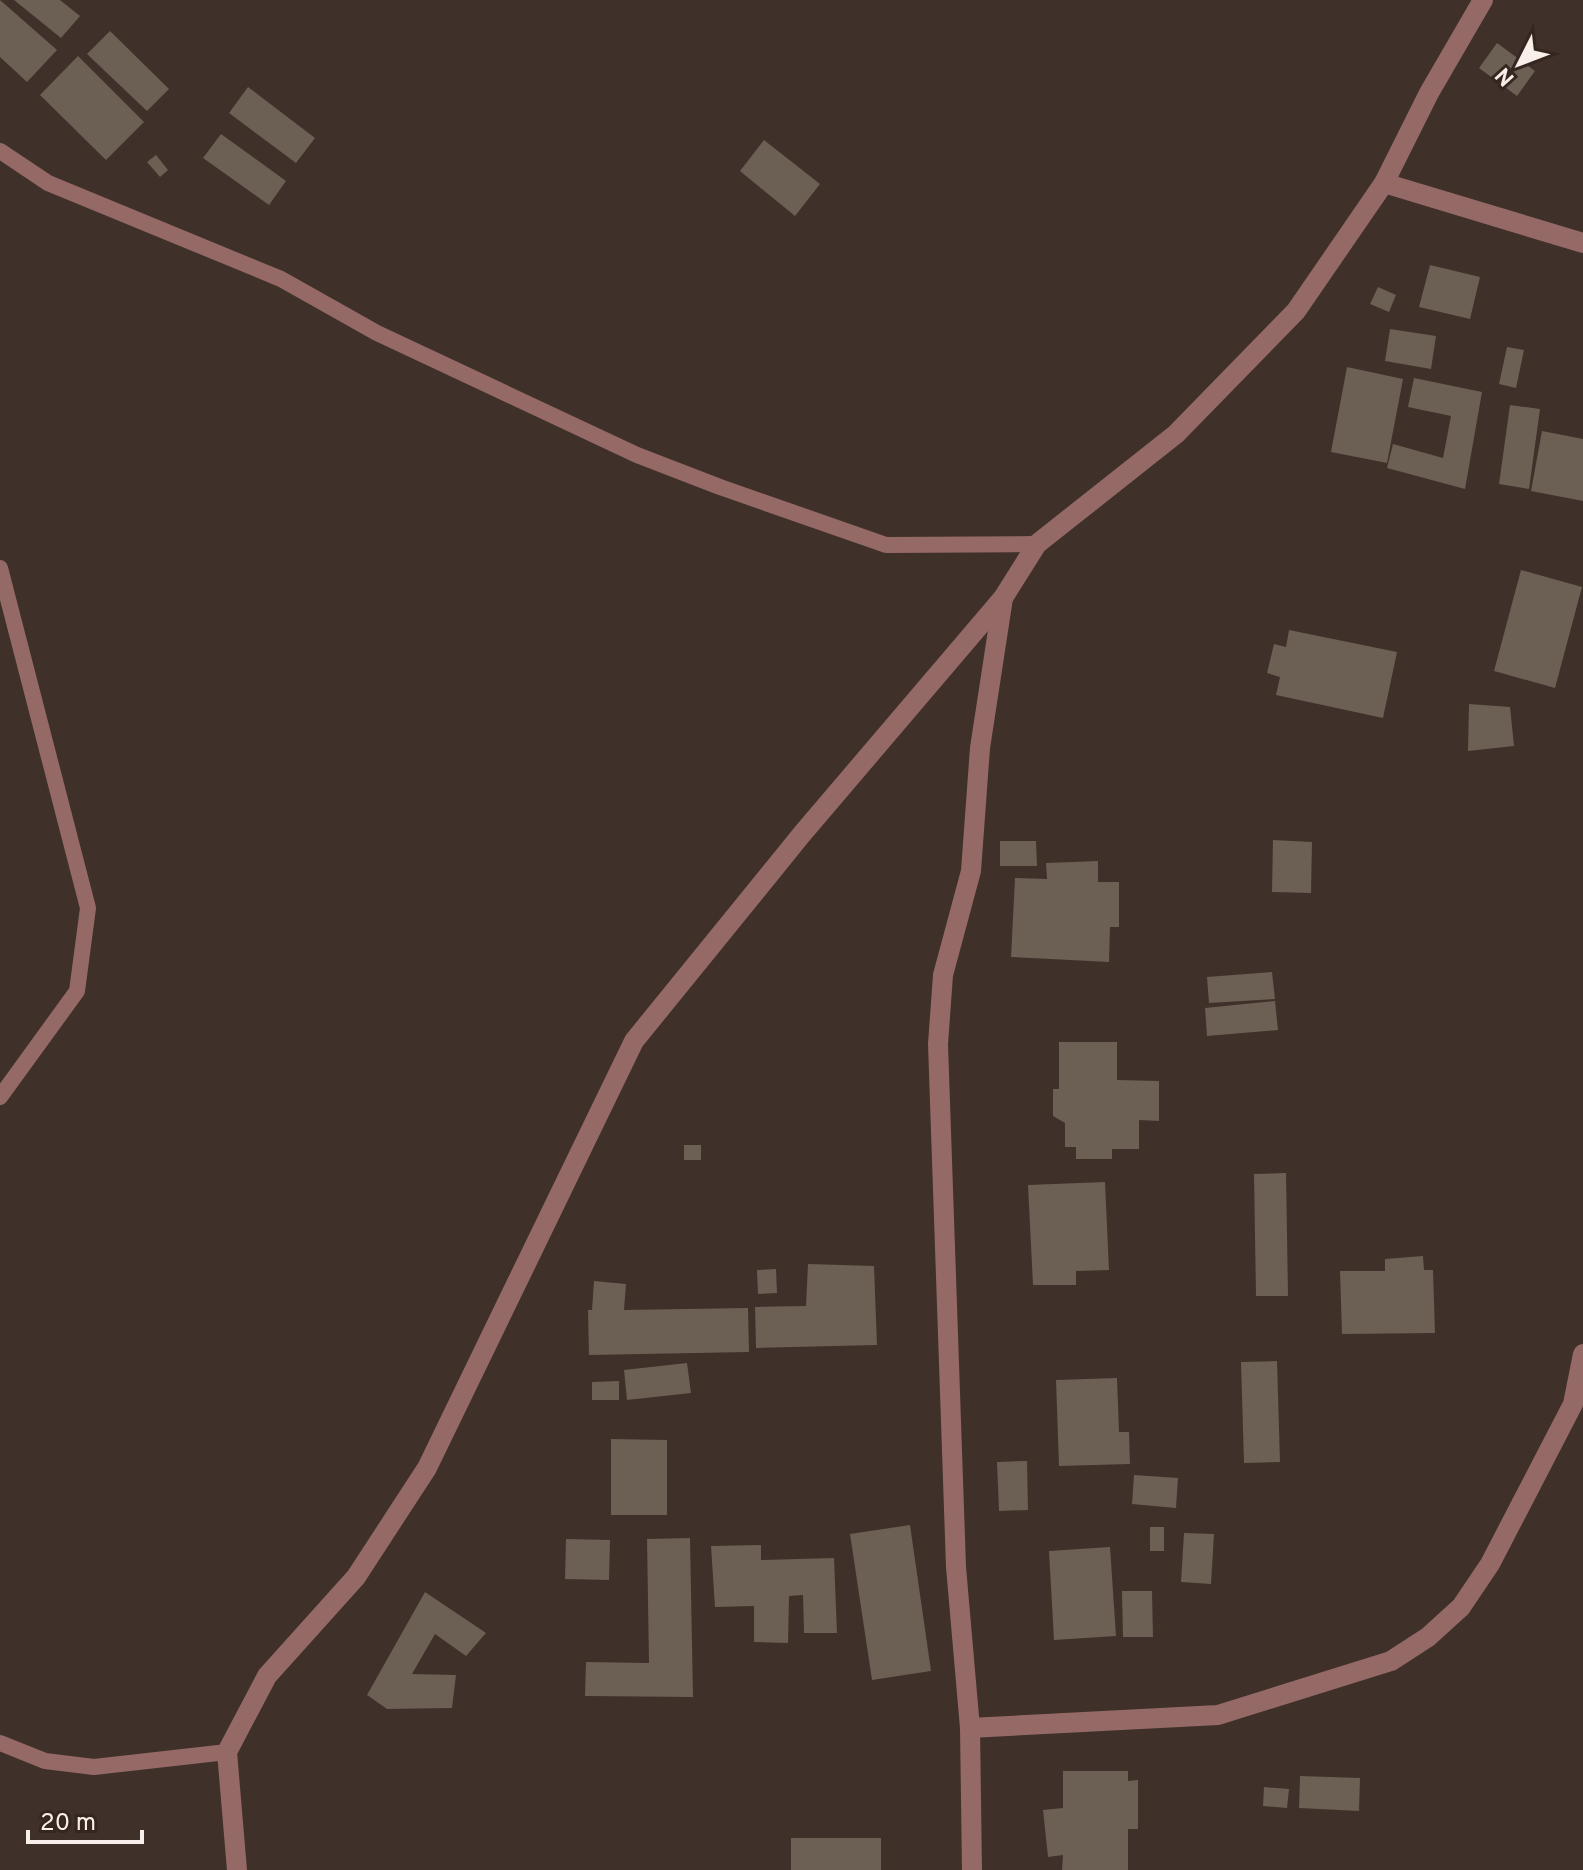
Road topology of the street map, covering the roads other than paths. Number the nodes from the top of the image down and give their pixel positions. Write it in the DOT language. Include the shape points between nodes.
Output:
graph roads {
  1 [pos="1483,0"];
  2 [pos="0,151"];
  3 [pos="1384,183"];
  4 [pos="1583,243"];
  5 [pos="1037,544"];
  6 [pos="0,568"];
  7 [pos="1003,598"];
  8 [pos="0,1097"];
  9 [pos="1583,1354"];
  10 [pos="970,1728"];
  11 [pos="0,1743"];
  12 [pos="227,1752"];
  13 [pos="237,1870"];
  14 [pos="972,1870"];
  1 -- 3 [label="street"];
  2 -- 5 [label="lane" via="48,183 281,279 377,333 637,455 720,487 886,545"];
  3 -- 4 [label="street"];
  3 -- 5 [label="street" via="1296,311 1176,434"];
  5 -- 7 [label="street"];
  6 -- 8 [label="lane" via="88,908 77,991"];
  7 -- 10 [label="street" via="980,748 971,871 943,975 938,1044 956,1567"];
  7 -- 12 [label="street" via="634,1041 427,1468 356,1577 267,1676"];
  9 -- 10 [label="street" via="1573,1404 1490,1564 1461,1607 1391,1661 1218,1715"];
  10 -- 14 [label="street"];
  11 -- 12 [label="lane" via="45,1761 94,1767"];
  12 -- 13 [label="street"];
}
